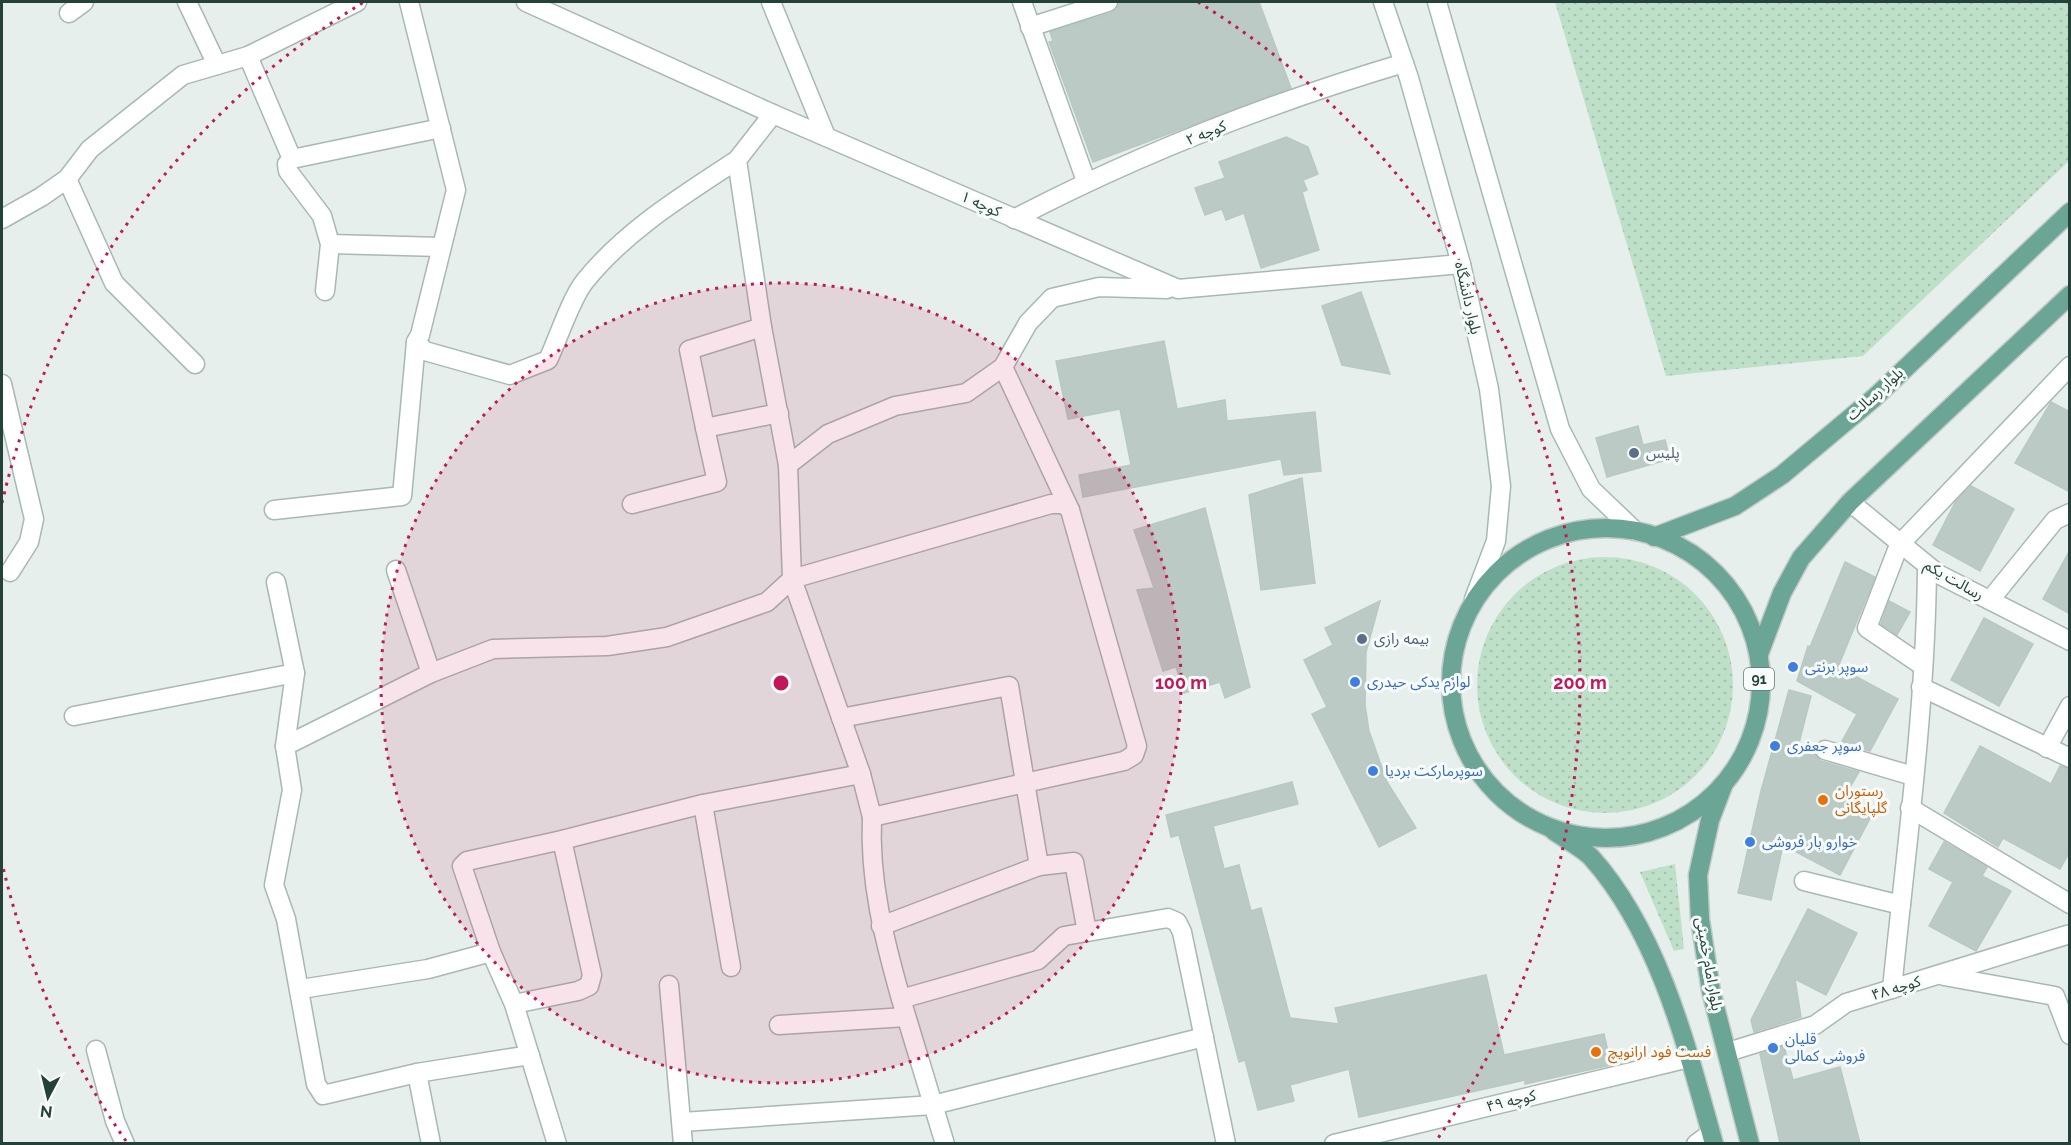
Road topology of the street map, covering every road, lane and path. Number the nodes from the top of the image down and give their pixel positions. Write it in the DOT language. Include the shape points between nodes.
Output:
graph roads {
  1 [pos="84,2"];
  2 [pos="187,2"];
  3 [pos="357,2"];
  4 [pos="409,2"];
  5 [pos="526,2"];
  6 [pos="771,2"];
  7 [pos="1022,2"];
  8 [pos="1108,2"];
  9 [pos="1383,2"];
  10 [pos="1437,2"];
  11 [pos="69,13"];
  12 [pos="1030,27"];
  13 [pos="248,56"];
  14 [pos="1404,63"];
  15 [pos="217,65"];
  16 [pos="773,114"];
  17 [pos="441,128"];
  18 [pos="825,134"];
  19 [pos="292,159"];
  20 [pos="737,160"];
  21 [pos="67,179"];
  22 [pos="1086,181"];
  23 [pos="2070,212"];
  24 [pos="2,219"];
  25 [pos="1014,219"];
  26 [pos="330,244"];
  27 [pos="441,247"];
  28 [pos="1461,264"];
  29 [pos="1178,289"];
  30 [pos="324,291"];
  31 [pos="2070,295"];
  32 [pos="762,327"];
  33 [pos="416,342"];
  34 [pos="195,364"];
  35 [pos="2070,366"];
  36 [pos="1003,367"];
  37 [pos="2,384"];
  38 [pos="779,413"];
  39 [pos="705,428"];
  40 [pos="788,465"];
  41 [pos="1850,502"];
  42 [pos="632,504"];
  43 [pos="274,510"];
  44 [pos="1070,510"];
  45 [pos="2070,513"];
  46 [pos="1635,531"];
  47 [pos="1654,537"];
  48 [pos="1899,545"];
  49 [pos="1927,566"];
  50 [pos="396,570"];
  51 [pos="10,572"];
  52 [pos="792,579"];
  53 [pos="276,582"];
  54 [pos="1474,599"];
  55 [pos="1990,600"];
  56 [pos="2070,641"];
  57 [pos="1759,654"];
  58 [pos="1923,666"];
  59 [pos="295,673"];
  60 [pos="431,673"];
  61 [pos="1921,687"];
  62 [pos="2070,706"];
  63 [pos="74,716"];
  64 [pos="841,718"];
  65 [pos="285,746"];
  66 [pos="2047,748"];
  67 [pos="1825,750"];
  68 [pos="2070,758"];
  69 [pos="861,774"];
  70 [pos="1913,776"];
  71 [pos="1023,783"];
  72 [pos="1723,785"];
  73 [pos="703,804"];
  74 [pos="1910,808"];
  75 [pos="872,817"];
  76 [pos="1550,828"];
  77 [pos="562,840"];
  78 [pos="1039,866"];
  79 [pos="1804,881"];
  80 [pos="2070,904"];
  81 [pos="1901,905"];
  82 [pos="881,926"];
  83 [pos="1087,932"];
  84 [pos="2070,934"];
  85 [pos="491,952"];
  86 [pos="731,967"];
  87 [pos="1939,975"];
  88 [pos="669,985"];
  89 [pos="301,989"];
  90 [pos="1892,989"];
  91 [pos="901,999"];
  92 [pos="514,1004"];
  93 [pos="906,1017"];
  94 [pos="779,1025"];
  95 [pos="2070,1035"];
  96 [pos="1204,1037"];
  97 [pos="96,1050"];
  98 [pos="1728,1052"];
  99 [pos="530,1055"];
  100 [pos="1689,1058"];
  101 [pos="417,1072"];
  102 [pos="933,1105"];
  103 [pos="682,1122"];
  104 [pos="1707,1140"];
  105 [pos="125,1143"];
  106 [pos="431,1143"];
  107 [pos="557,1143"];
  108 [pos="684,1143"];
  109 [pos="945,1143"];
  110 [pos="1226,1143"];
  111 [pos="1334,1143"];
  112 [pos="1750,1143"];
  1 -- 11 [label="street"];
  2 -- 15 [label="street"];
  3 -- 13 [label="street"];
  4 -- 17 [label="street"];
  5 -- 16 [label="street, کوچه ۱"];
  6 -- 18 [label="street"];
  7 -- 12 [label="street"];
  8 -- 12 [label="street"];
  9 -- 14 [label="street, بلوار دانشگاه"];
  10 -- 46 [label="street" via="1560,429 1591,489"];
  12 -- 22 [label="street"];
  13 -- 15 [label="street"];
  13 -- 19 [label="street"];
  14 -- 22 [label="street, کوچه ۲" via="1312,91"];
  14 -- 28 [label="street, بلوار دانشگاه"];
  15 -- 21 [label="street" via="183,75 90,149"];
  16 -- 18 [label="street, کوچه ۱"];
  16 -- 20 [label="street"];
  17 -- 19 [label="street"];
  17 -- 27 [label="street" via="456,190"];
  18 -- 25 [label="street, کوچه ۱"];
  19 -- 26 [label="street" via="287,164 288,171 322,216"];
  20 -- 32 [label="street"];
  20 -- 33 [label="street" via="623,241 584,282 548,360 510,375 424,351"];
  21 -- 24 [label="street"];
  21 -- 34 [label="street" via="114,283"];
  22 -- 25 [label="street, کوچه ۲"];
  23 -- 47 [label="main road, بلوار رسالت" via="1874,398 1782,475 1735,506"];
  25 -- 29 [label="street, کوچه ۱"];
  26 -- 27 [label="street"];
  26 -- 30 [label="street"];
  27 -- 33 [label="street"];
  28 -- 29 [label="street, کوچه ۱"];
  28 -- 54 [label="street, بلوار دانشگاه" via="1489,390 1501,486 1496,541"];
  29 -- 36 [label="street" via="1100,287 1052,298 1028,323"];
  31 -- 41 [label="main road, 91"];
  32 -- 38 [label="street"];
  32 -- 39 [label="street" via="689,350"];
  33 -- 43 [label="street" via="402,496"];
  35 -- 48 [label="street"];
  36 -- 40 [label="street" via="966,393 895,406 828,434"];
  36 -- 44 [label="street"];
  37 -- 51 [label="street" via="34,519 29,542"];
  38 -- 39 [label="street"];
  38 -- 40 [label="street"];
  39 -- 42 [label="street" via="717,483"];
  40 -- 52 [label="street"];
  41 -- 48 [label="street, رسالت یکم"];
  41 -- 57 [label="main road, 91" via="1801,558 1782,593"];
  44 -- 52 [label="street" via="1064,504 1051,504"];
  44 -- 71 [label="street" via="1137,746 1124,761"];
  45 -- 55 [label="street" via="2055,520"];
  46 -- 47 [label="main road, 91"];
  46 -- 54 [label="main road, 91" via="1587,527 1544,540 1504,563"];
  47 -- 57 [label="main road, 91" via="1681,546 1716,572 1745,612"];
  48 -- 49 [label="street, رسالت یکم"];
  48 -- 58 [label="street" via="1867,628"];
  49 -- 55 [label="street, رسالت یکم"];
  49 -- 58 [label="street"];
  50 -- 60 [label="street"];
  52 -- 60 [label="street" via="767,602 666,637 608,646 493,649"];
  52 -- 64 [label="street"];
  53 -- 59 [label="street"];
  54 -- 76 [label="main road, 91" via="1456,642 1450,686 1458,732 1478,775 1511,805"];
  55 -- 56 [label="street, رسالت یکم"];
  57 -- 72 [label="main road, 91" via="1759,702 1747,748"];
  58 -- 61 [label="street"];
  59 -- 63 [label="street"];
  59 -- 65 [label="street"];
  60 -- 65 [label="street"];
  61 -- 66 [label="street"];
  61 -- 70 [label="street"];
  62 -- 66 [label="street"];
  64 -- 69 [label="street"];
  64 -- 71 [label="street" via="1009,686"];
  65 -- 89 [label="street" via="292,790 274,885 286,919"];
  66 -- 68 [label="street"];
  67 -- 70 [label="street"];
  69 -- 73 [label="street"];
  69 -- 75 [label="street"];
  70 -- 74 [label="street"];
  71 -- 75 [label="street"];
  71 -- 78 [label="street"];
  72 -- 76 [label="main road, 91" via="1686,816 1645,835 1598,837"];
  72 -- 98 [label="main road, بلوار امام خمینی / 91" via="1710,820 1698,875 1710,991"];
  73 -- 77 [label="street"];
  73 -- 86 [label="street"];
  74 -- 80 [label="street"];
  74 -- 81 [label="street"];
  75 -- 82 [label="street" via="871,853"];
  76 -- 100 [label="main road, 91" via="1589,855 1640,926"];
  77 -- 85 [label="street" via="466,861 462,866"];
  77 -- 92 [label="street" via="592,975 589,986 578,992"];
  78 -- 82 [label="street"];
  78 -- 83 [label="street" via="1074,862"];
  79 -- 81 [label="street"];
  81 -- 90 [label="street"];
  82 -- 91 [label="street"];
  83 -- 91 [label="street" via="1064,936 1038,960"];
  83 -- 96 [label="street" via="1168,918 1177,922"];
  84 -- 87 [label="street, کوچه ۴۸"];
  85 -- 89 [label="street" via="428,969"];
  85 -- 92 [label="street"];
  87 -- 90 [label="street, کوچه ۴۸"];
  87 -- 95 [label="street" via="2055,996"];
  88 -- 103 [label="street"];
  89 -- 101 [label="street" via="316,1084 323,1095"];
  90 -- 98 [label="street, کوچه ۴۸" via="1846,1003 1815,1025"];
  91 -- 93 [label="street"];
  92 -- 99 [label="street"];
  93 -- 94 [label="street"];
  93 -- 102 [label="street"];
  96 -- 102 [label="street"];
  96 -- 110 [label="street"];
  97 -- 105 [label="street"];
  98 -- 112 [label="main road, بلوار امام خمینی / 91"];
  99 -- 101 [label="street"];
  99 -- 107 [label="street"];
  100 -- 104 [label="main road, 91"];
  100 -- 111 [label="street, کوچه ۴۹"];
  101 -- 106 [label="street"];
  102 -- 103 [label="street"];
  102 -- 109 [label="street"];
  103 -- 108 [label="street"];
}
